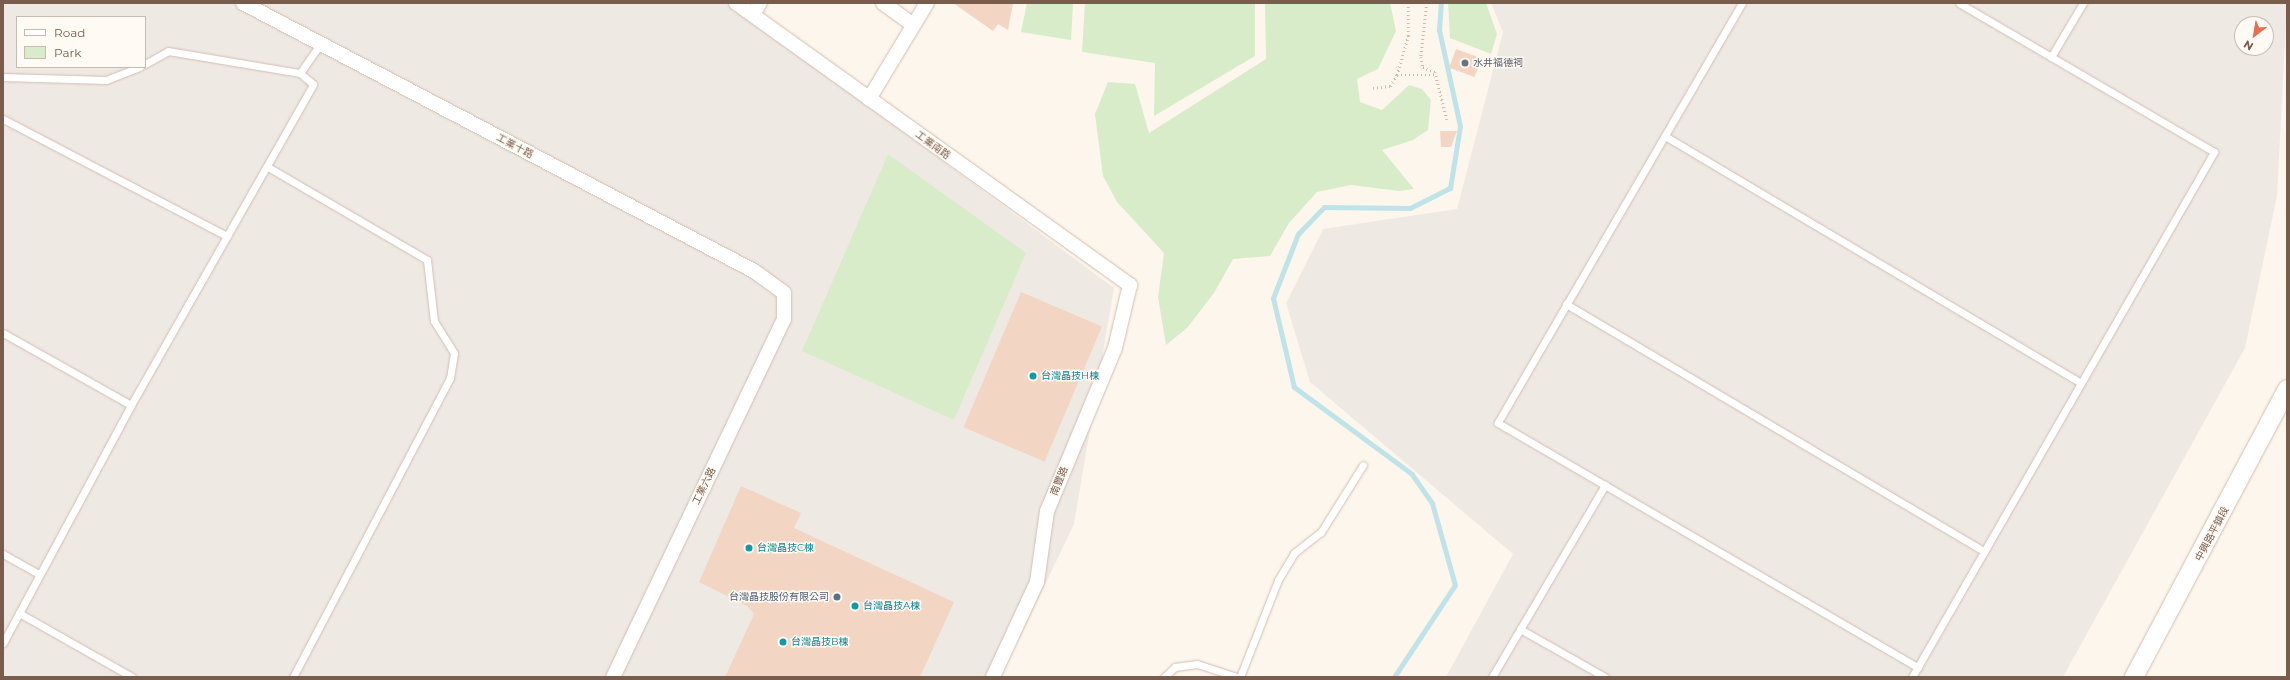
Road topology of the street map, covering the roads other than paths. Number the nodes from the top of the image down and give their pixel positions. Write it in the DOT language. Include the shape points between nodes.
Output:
graph roads {
  1 [pos="243,3"];
  2 [pos="736,3"];
  3 [pos="882,3"];
  4 [pos="927,3"];
  5 [pos="1742,3"];
  6 [pos="1959,3"];
  7 [pos="2083,3"];
  8 [pos="756,8"];
  9 [pos="914,25"];
  10 [pos="320,44"];
  11 [pos="2051,57"];
  12 [pos="146,63"];
  13 [pos="137,68"];
  14 [pos="300,73"];
  15 [pos="3,77"];
  16 [pos="869,99"];
  17 [pos="3,119"];
  18 [pos="1665,136"];
  19 [pos="268,167"];
  20 [pos="227,236"];
  21 [pos="1130,286"];
  22 [pos="784,293"];
  23 [pos="1566,304"];
  24 [pos="3,334"];
  25 [pos="2080,382"];
  26 [pos="2287,388"];
  27 [pos="131,406"];
  28 [pos="1363,465"];
  29 [pos="1605,485"];
  30 [pos="1984,551"];
  31 [pos="3,554"];
  32 [pos="39,574"];
  33 [pos="19,613"];
  34 [pos="1520,629"];
  35 [pos="3,643"];
  36 [pos="1918,667"];
  37 [pos="132,677"];
  38 [pos="293,677"];
  39 [pos="613,677"];
  40 [pos="993,677"];
  41 [pos="1164,677"];
  42 [pos="1238,677"];
  43 [pos="1492,677"];
  44 [pos="1605,677"];
  45 [pos="1912,677"];
  46 [pos="2134,677"];
  1 -- 10 [label="street, 工業十路"];
  2 -- 8 [label="street, 工業南路"];
  3 -- 9 [label="street"];
  4 -- 9 [label="street"];
  5 -- 18 [label="lane"];
  6 -- 11 [label="lane"];
  7 -- 11 [label="lane"];
  8 -- 16 [label="street, 工業南路"];
  9 -- 16 [label="street"];
  10 -- 14 [label="lane"];
  10 -- 22 [label="street, 工業十路" via="754,271"];
  11 -- 25 [label="lane" via="2214,152"];
  12 -- 14 [label="lane" via="168,51"];
  13 -- 15 [label="lane" via="106,80"];
  14 -- 19 [label="lane" via="312,84"];
  16 -- 21 [label="street, 工業南路"];
  17 -- 20 [label="lane"];
  18 -- 23 [label="lane"];
  18 -- 25 [label="lane"];
  19 -- 20 [label="lane"];
  19 -- 38 [label="lane" via="427,260 434,321 454,353 450,378"];
  20 -- 27 [label="lane"];
  21 -- 40 [label="street, 南豐路" via="1115,348 1047,511 1037,582"];
  22 -- 39 [label="street, 工業六路" via="784,319"];
  23 -- 29 [label="lane" via="1498,423"];
  23 -- 30 [label="lane"];
  24 -- 27 [label="lane"];
  25 -- 30 [label="lane"];
  26 -- 46 [label="street, 中興路平鎮段"];
  27 -- 32 [label="lane"];
  28 -- 42 [label="lane" via="1321,532 1294,553 1278,580"];
  29 -- 34 [label="lane"];
  29 -- 36 [label="lane"];
  30 -- 36 [label="lane"];
  31 -- 32 [label="lane"];
  32 -- 33 [label="lane"];
  33 -- 35 [label="lane"];
  33 -- 37 [label="lane"];
  34 -- 43 [label="lane"];
  34 -- 44 [label="lane"];
  36 -- 45 [label="lane"];
  41 -- 42 [label="lane" via="1175,667 1196,664"];
}
